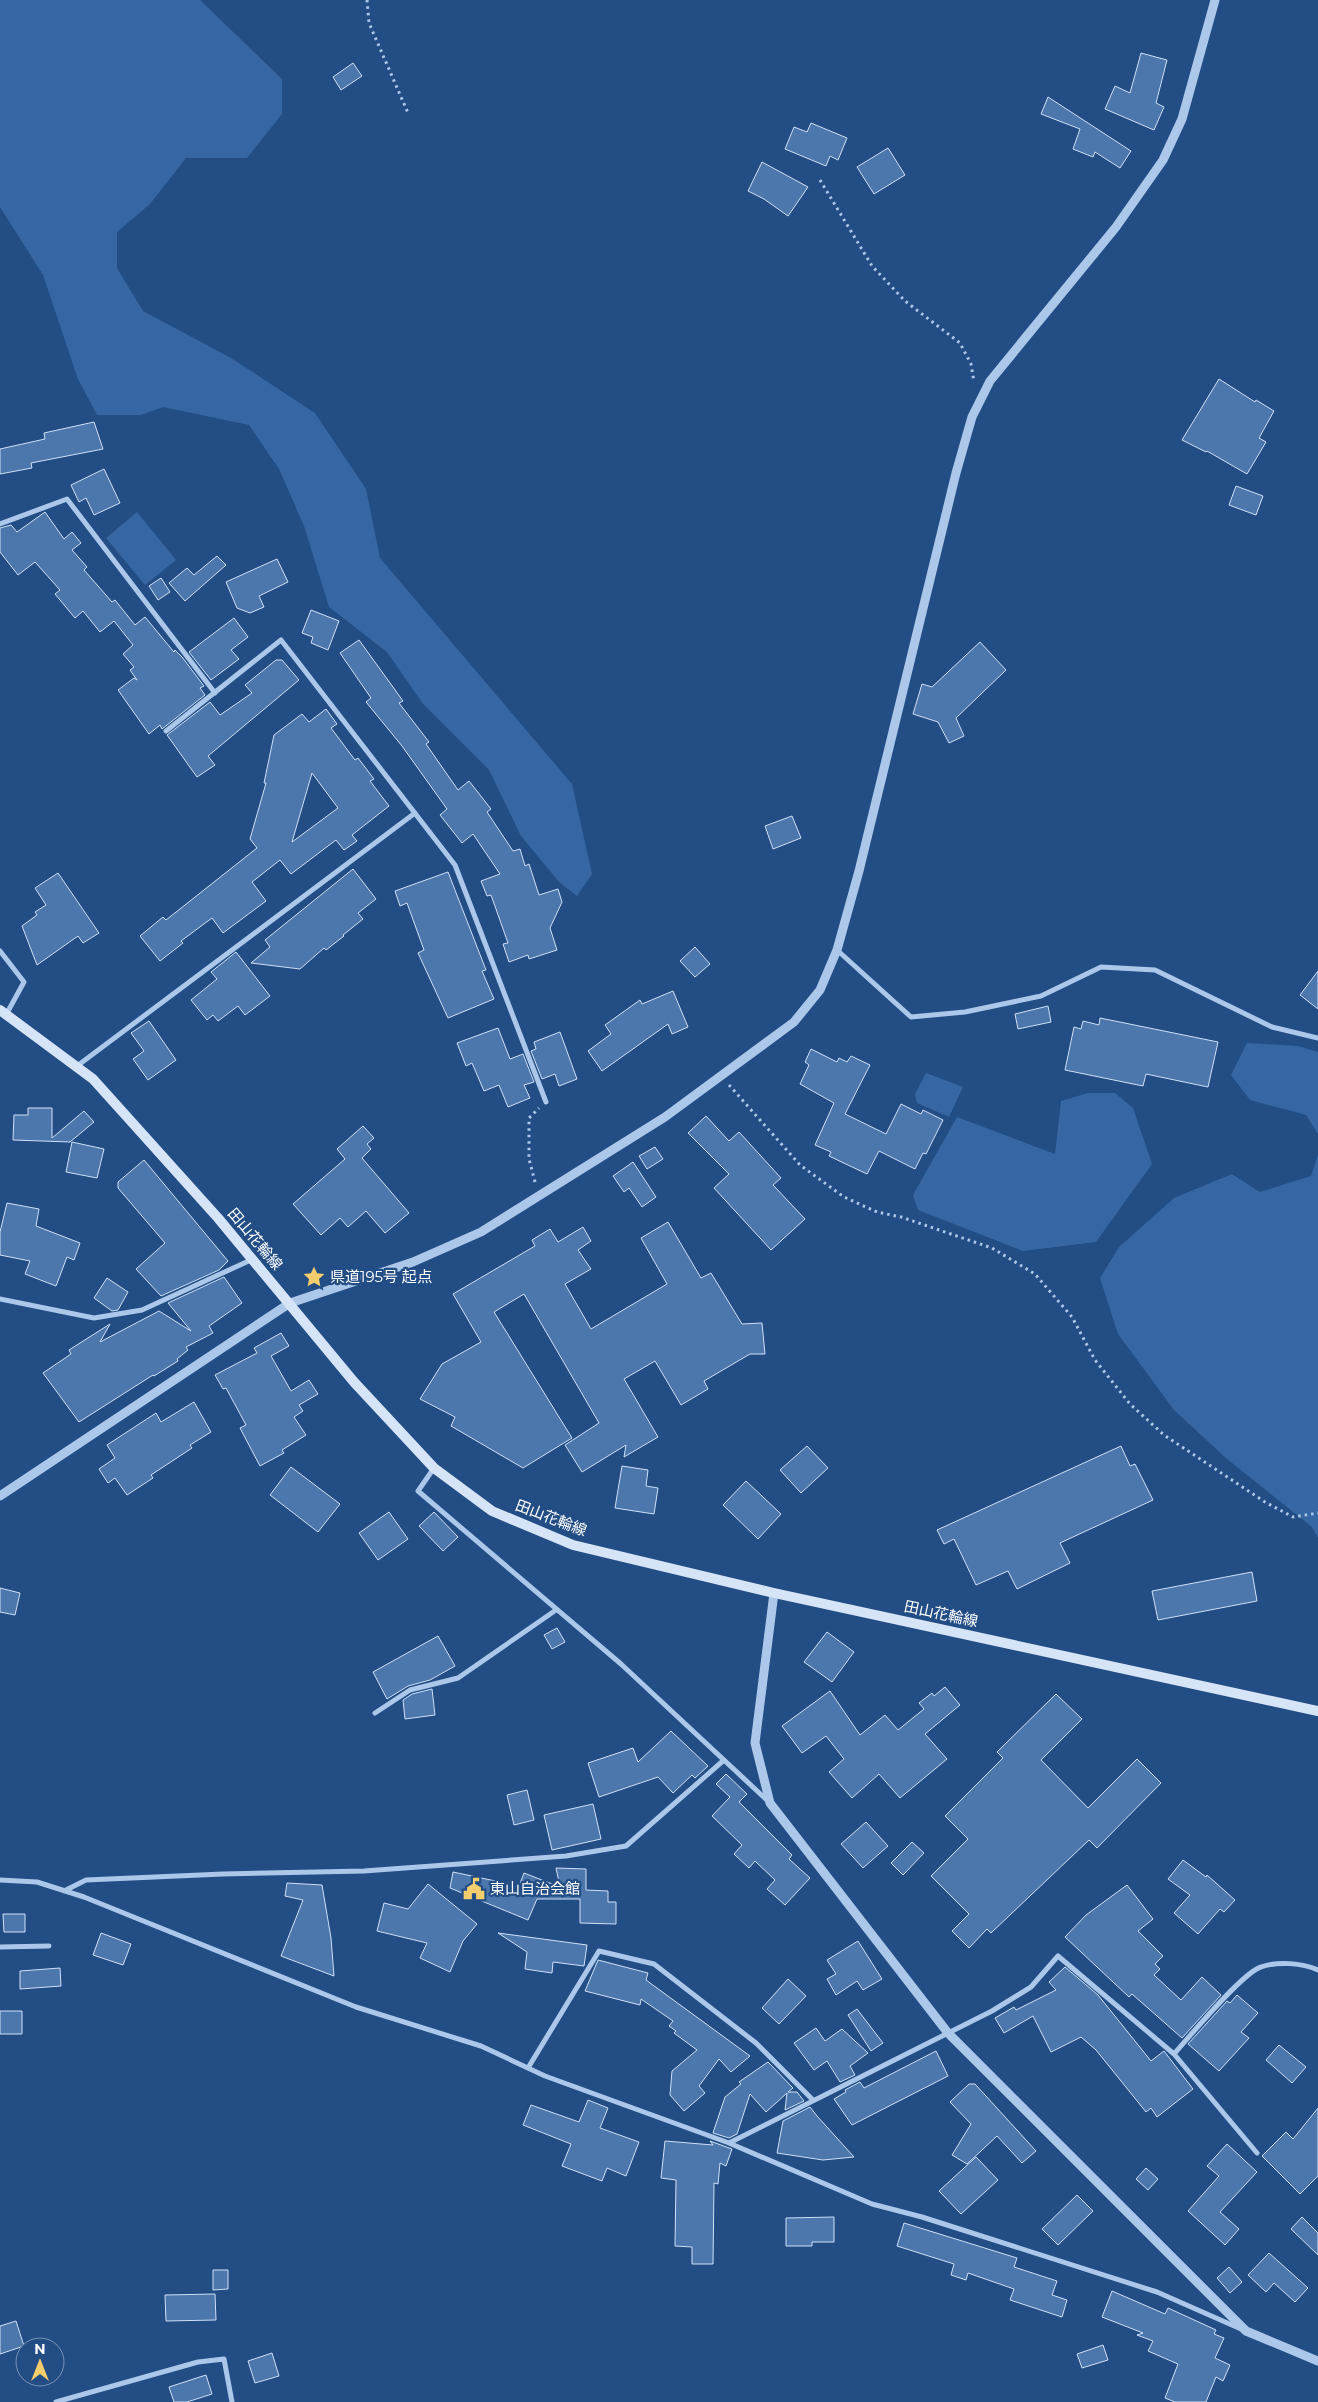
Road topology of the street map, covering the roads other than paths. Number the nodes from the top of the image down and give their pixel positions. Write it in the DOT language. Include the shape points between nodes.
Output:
graph roads {
  1 [pos="1215,0"];
  2 [pos="0,524"];
  3 [pos="215,693"];
  4 [pos="166,731"];
  5 [pos="415,813"];
  6 [pos="0,950"];
  7 [pos="837,950"];
  8 [pos="4,1011"];
  9 [pos="1318,1038"];
  10 [pos="77,1067"];
  11 [pos="546,1102"];
  12 [pos="253,1259"];
  13 [pos="0,1299"];
  14 [pos="290,1303"];
  15 [pos="434,1468"];
  16 [pos="0,1496"];
  17 [pos="774,1593"];
  18 [pos="556,1610"];
  19 [pos="1318,1711"];
  20 [pos="375,1713"];
  21 [pos="724,1760"];
  22 [pos="770,1803"];
  23 [pos="0,1880"];
  24 [pos="64,1891"];
  25 [pos="49,1946"];
  26 [pos="0,1947"];
  27 [pos="1318,1970"];
  28 [pos="948,2034"];
  29 [pos="1174,2054"];
  30 [pos="528,2068"];
  31 [pos="814,2100"];
  32 [pos="729,2143"];
  33 [pos="1257,2153"];
  34 [pos="1246,2332"];
  35 [pos="1316,2359"];
  36 [pos="56,2402"];
  37 [pos="232,2402"];
  1 -- 7 [label="street" via="1182,119 1163,160 1116,227 990,381 978,405 956,473 862,861"];
  2 -- 3 [label="street" via="67,499"];
  3 -- 4 [label="street"];
  3 -- 5 [label="street" via="281,640"];
  5 -- 10 [label="street"];
  5 -- 11 [label="street" via="455,865"];
  6 -- 8 [label="street" via="24,982"];
  7 -- 9 [label="street" via="911,1017 965,1012 1040,996 1100,967 1155,970 1272,1027"];
  7 -- 14 [label="street" via="820,990 794,1022 665,1117 481,1232 413,1262"];
  8 -- 10 [label="main road, 田山花輪線"];
  10 -- 12 [label="main road, 田山花輪線" via="93,1079"];
  12 -- 13 [label="street" via="142,1310 94,1318"];
  12 -- 14 [label="main road, 田山花輪線"];
  14 -- 15 [label="main road, 田山花輪線" via="354,1382"];
  14 -- 16 [label="street"];
  15 -- 17 [label="main road, 田山花輪線" via="492,1511 573,1545"];
  15 -- 18 [label="street" via="418,1491"];
  17 -- 19 [label="main road, 田山花輪線"];
  17 -- 22 [label="street" via="755,1743"];
  18 -- 20 [label="street" via="458,1678 410,1690"];
  18 -- 21 [label="street" via="621,1664"];
  21 -- 22 [label="street"];
  21 -- 24 [label="street" via="626,1846 566,1856 364,1871 86,1880"];
  22 -- 28 [label="street"];
  23 -- 24 [label="street" via="37,1882"];
  24 -- 30 [label="street" via="356,2007 481,2046"];
  25 -- 26 [label="street"];
  27 -- 29 [label="street" via="1299,1965 1260,1967 1239,1984"];
  28 -- 29 [label="street" via="1031,1987 1058,1956"];
  28 -- 31 [label="street"];
  28 -- 34 [label="street"];
  29 -- 33 [label="street"];
  30 -- 31 [label="street" via="599,1951 654,1964 756,2043"];
  30 -- 32 [label="street"];
  31 -- 32 [label="street"];
  32 -- 34 [label="street" via="872,2204 1157,2292"];
  34 -- 35 [label="street"];
  36 -- 37 [label="street" via="198,2362 224,2359"];
}
